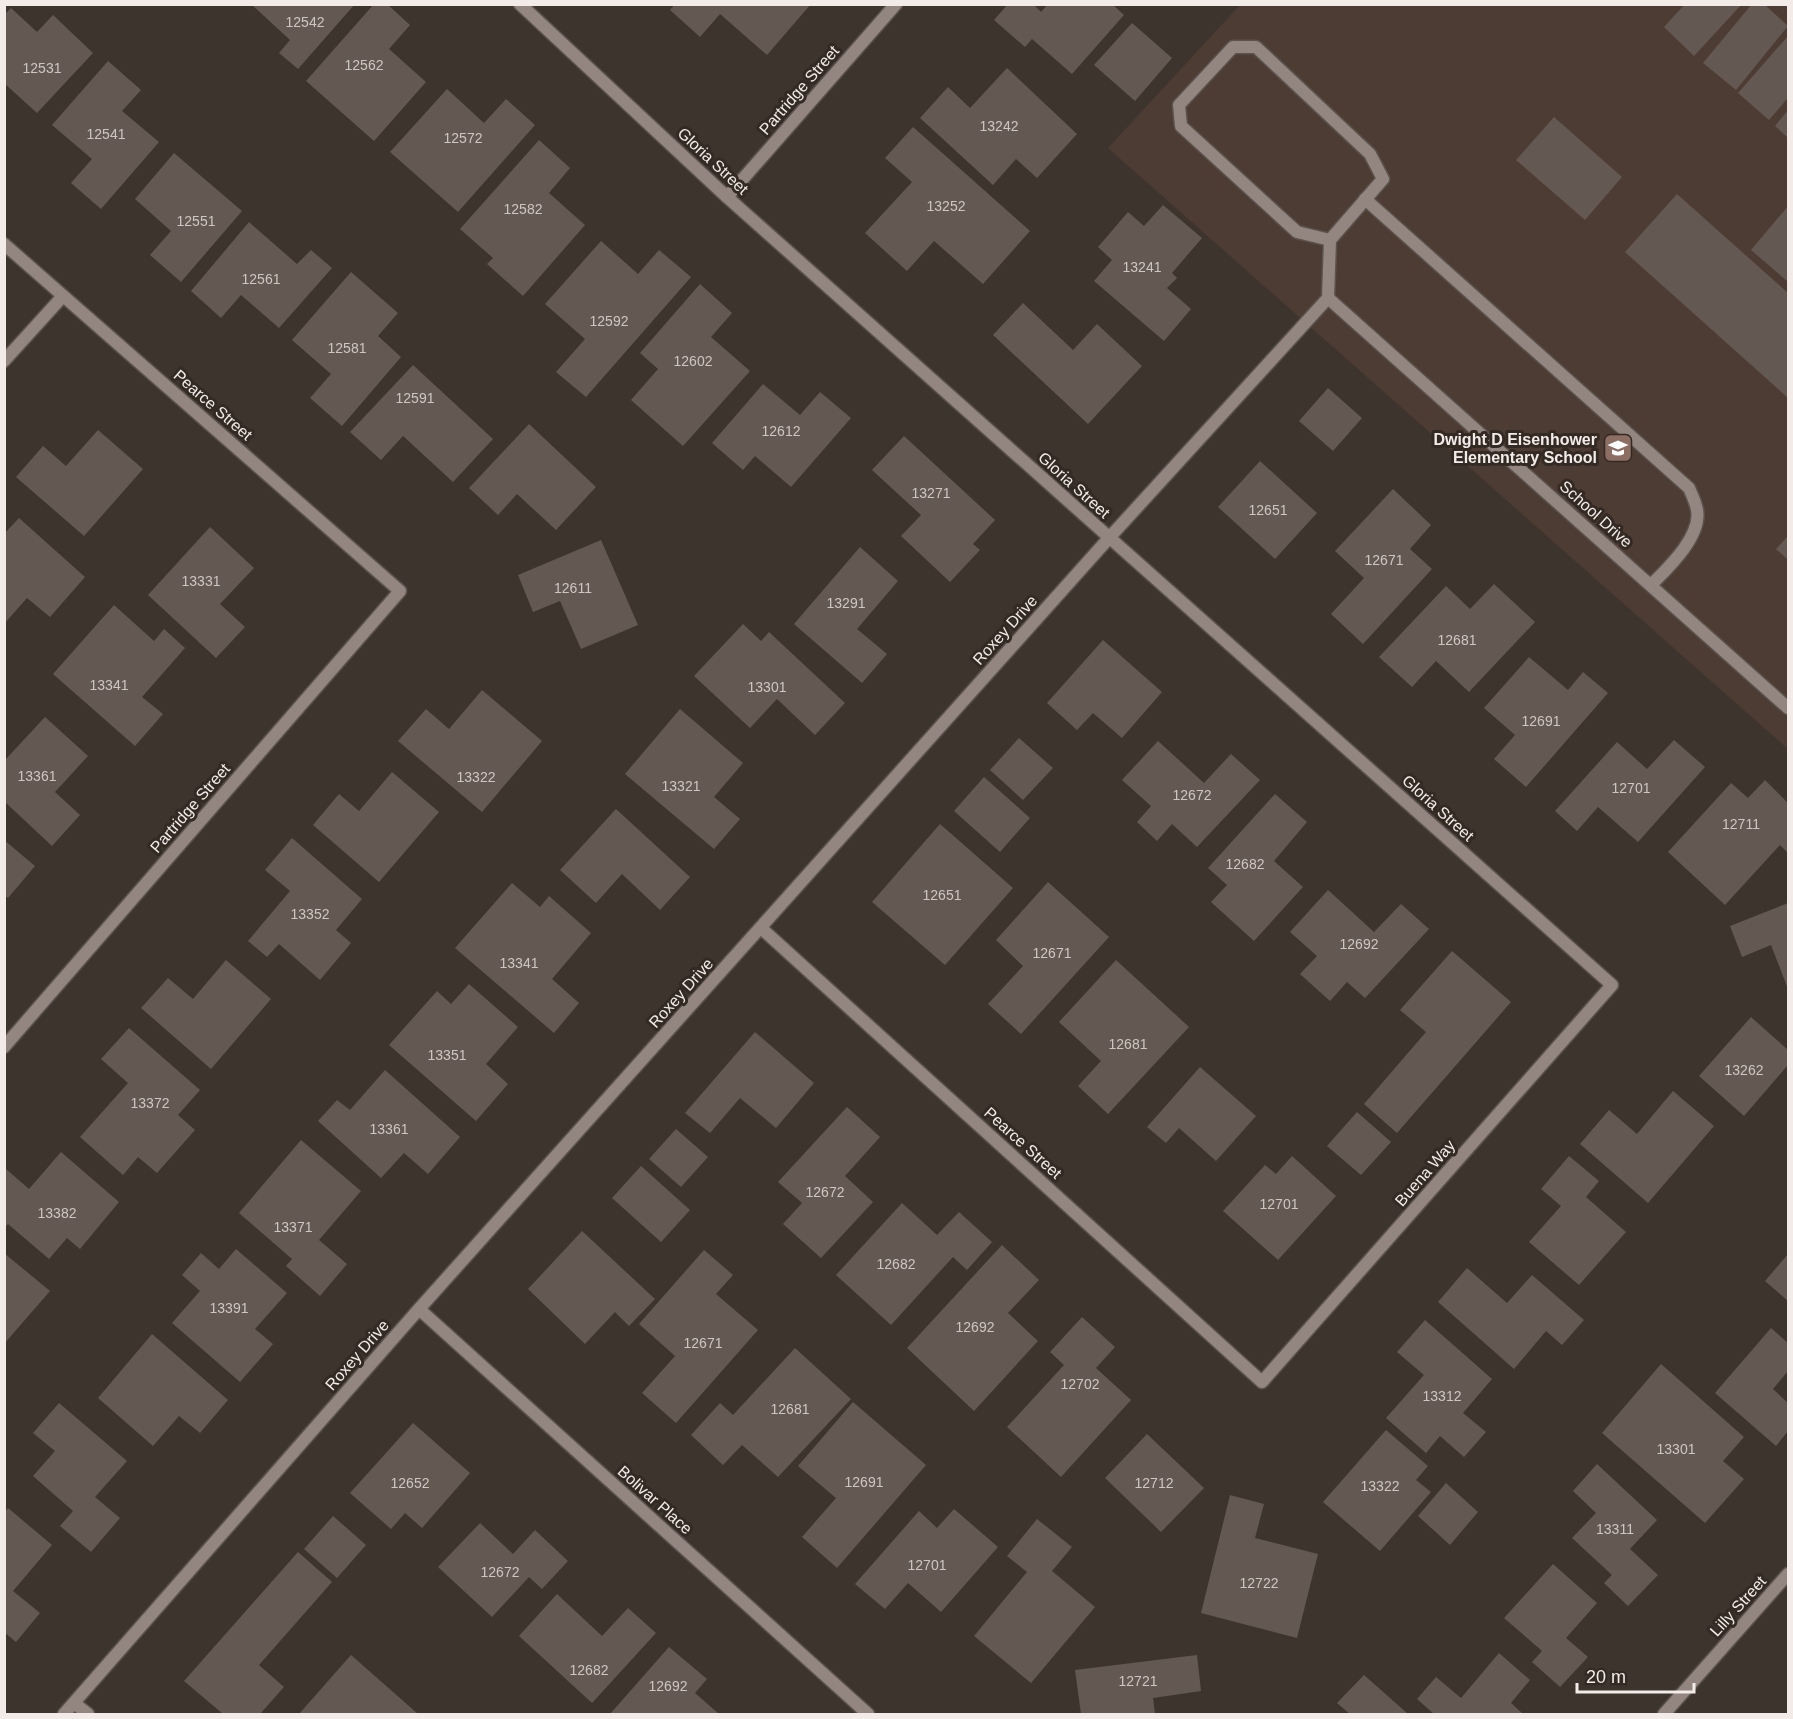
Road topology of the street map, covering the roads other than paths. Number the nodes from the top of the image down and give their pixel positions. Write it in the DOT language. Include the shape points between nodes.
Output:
graph roads {
  1 [pos="520,4"];
  2 [pos="896,4"];
  3 [pos="727,197"];
  4 [pos="1365,199"];
  5 [pos="1330,240"];
  6 [pos="4,244"];
  7 [pos="63,296"];
  8 [pos="1328,298"];
  9 [pos="4,362"];
  10 [pos="1109,538"];
  11 [pos="1651,585"];
  12 [pos="400,591"];
  13 [pos="1788,708"];
  14 [pos="761,928"];
  15 [pos="1612,985"];
  16 [pos="4,1047"];
  17 [pos="419,1309"];
  18 [pos="1262,1382"];
  19 [pos="1788,1574"];
  20 [pos="74,1702"];
  21 [pos="64,1714"];
  22 [pos="88,1714"];
  23 [pos="868,1714"];
  24 [pos="1664,1714"];
  1 -- 3 [label="street, Gloria Street"];
  2 -- 3 [label="street, Partridge Street"];
  3 -- 10 [label="street, Gloria Street"];
  4 -- 5 [label="street"];
  4 -- 5 [label="street" via="1383,179 1370,154 1256,47 1233,47 1179,105 1181,126 1297,232"];
  4 -- 11 [label="street" via="1689,488 1698,512 1694,535"];
  5 -- 8 [label="street"];
  6 -- 7 [label="street, Pearce Street"];
  7 -- 9 [label="street"];
  7 -- 12 [label="street, Pearce Street"];
  8 -- 10 [label="street, Roxey Drive"];
  8 -- 11 [label="street, School Drive"];
  10 -- 14 [label="street, Roxey Drive"];
  10 -- 15 [label="street, Gloria Street"];
  11 -- 13 [label="street, School Drive"];
  12 -- 16 [label="street, Partridge Street"];
  14 -- 17 [label="street, Roxey Drive"];
  14 -- 18 [label="street, Pearce Street"];
  15 -- 18 [label="street, Buena Way"];
  17 -- 20 [label="street, Roxey Drive"];
  17 -- 23 [label="street, Bolivar Place"];
  19 -- 24 [label="street, Lilly Street"];
  20 -- 21 [label="street, Roxey Drive"];
  20 -- 22 [label="street"];
}
